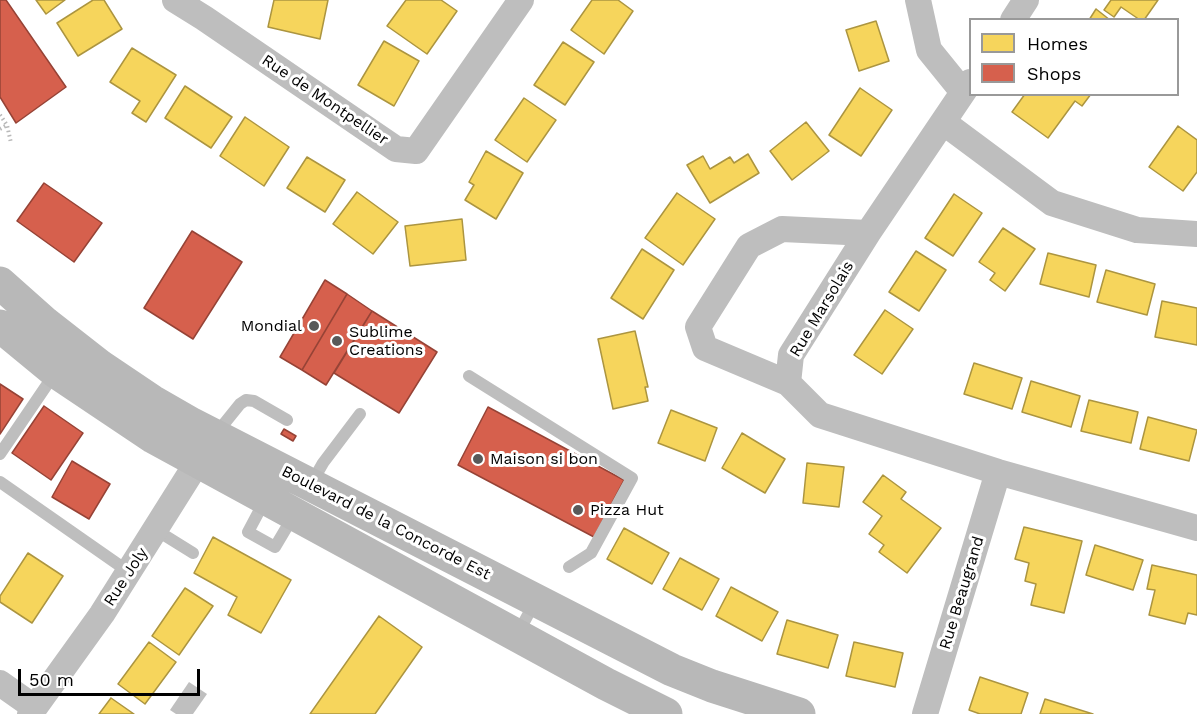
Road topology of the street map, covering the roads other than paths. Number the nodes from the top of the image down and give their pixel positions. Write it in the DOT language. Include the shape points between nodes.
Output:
graph roads {
  1 [pos="175,0"];
  2 [pos="521,0"];
  3 [pos="918,0"];
  4 [pos="1026,0"];
  5 [pos="209,9"];
  6 [pos="1014,18"];
  7 [pos="967,87"];
  8 [pos="943,122"];
  9 [pos="868,233"];
  10 [pos="1197,234"];
  11 [pos="0,283"];
  12 [pos="0,326"];
  13 [pos="56,372"];
  14 [pos="469,376"];
  15 [pos="788,383"];
  16 [pos="360,414"];
  17 [pos="287,420"];
  18 [pos="206,449"];
  19 [pos="0,454"];
  20 [pos="998,472"];
  21 [pos="0,482"];
  22 [pos="311,485"];
  23 [pos="1197,528"];
  24 [pos="156,530"];
  25 [pos="193,553"];
  26 [pos="569,567"];
  27 [pos="129,572"];
  28 [pos="536,600"];
  29 [pos="516,636"];
  30 [pos="0,683"];
  31 [pos="32,711"];
  32 [pos="666,714"];
  33 [pos="799,714"];
  34 [pos="926,714"];
  1 -- 5 [label="street, Rue de Montpellier"];
  2 -- 5 [label="street, Rue de Montpellier" via="416,151 396,149"];
  3 -- 7 [label="street, Rue Marsolais" via="929,50"];
  4 -- 6 [label="street"];
  7 -- 8 [label="street, Rue Marsolais"];
  8 -- 9 [label="street, Rue Marsolais"];
  8 -- 10 [label="street" via="1052,203 1137,230"];
  9 -- 15 [label="street, Rue Marsolais" via="791,355"];
  9 -- 15 [label="street" via="782,228 749,246 698,327 705,348"];
  11 -- 18 [label="street, Boulevard de la Concorde Est" via="100,366 152,401"];
  12 -- 13 [label="street, Boulevard de la Concorde Est"];
  13 -- 18 [label="street, Boulevard de la Concorde Est" via="126,421"];
  13 -- 19 [label="lane"];
  14 -- 26 [label="lane" via="632,478 591,553"];
  15 -- 20 [label="street" via="820,415"];
  16 -- 22 [label="lane"];
  17 -- 18 [label="lane" via="246,400"];
  18 -- 22 [label="street, Boulevard de la Concorde Est"];
  18 -- 24 [label="street, Rue Joly"];
  18 -- 29 [label="street, Boulevard de la Concorde Est" via="266,499"];
  20 -- 23 [label="street"];
  20 -- 34 [label="street, Rue Beaugrand"];
  21 -- 27 [label="lane"];
  22 -- 28 [label="street, Boulevard de la Concorde Est"];
  24 -- 25 [label="lane"];
  24 -- 27 [label="street, Rue Joly"];
  27 -- 31 [label="street, Rue Joly"];
  28 -- 29 [label="lane"];
  28 -- 33 [label="street, Boulevard de la Concorde Est" via="691,678"];
  29 -- 32 [label="street, Boulevard de la Concorde Est"];
  30 -- 31 [label="street"];
}
